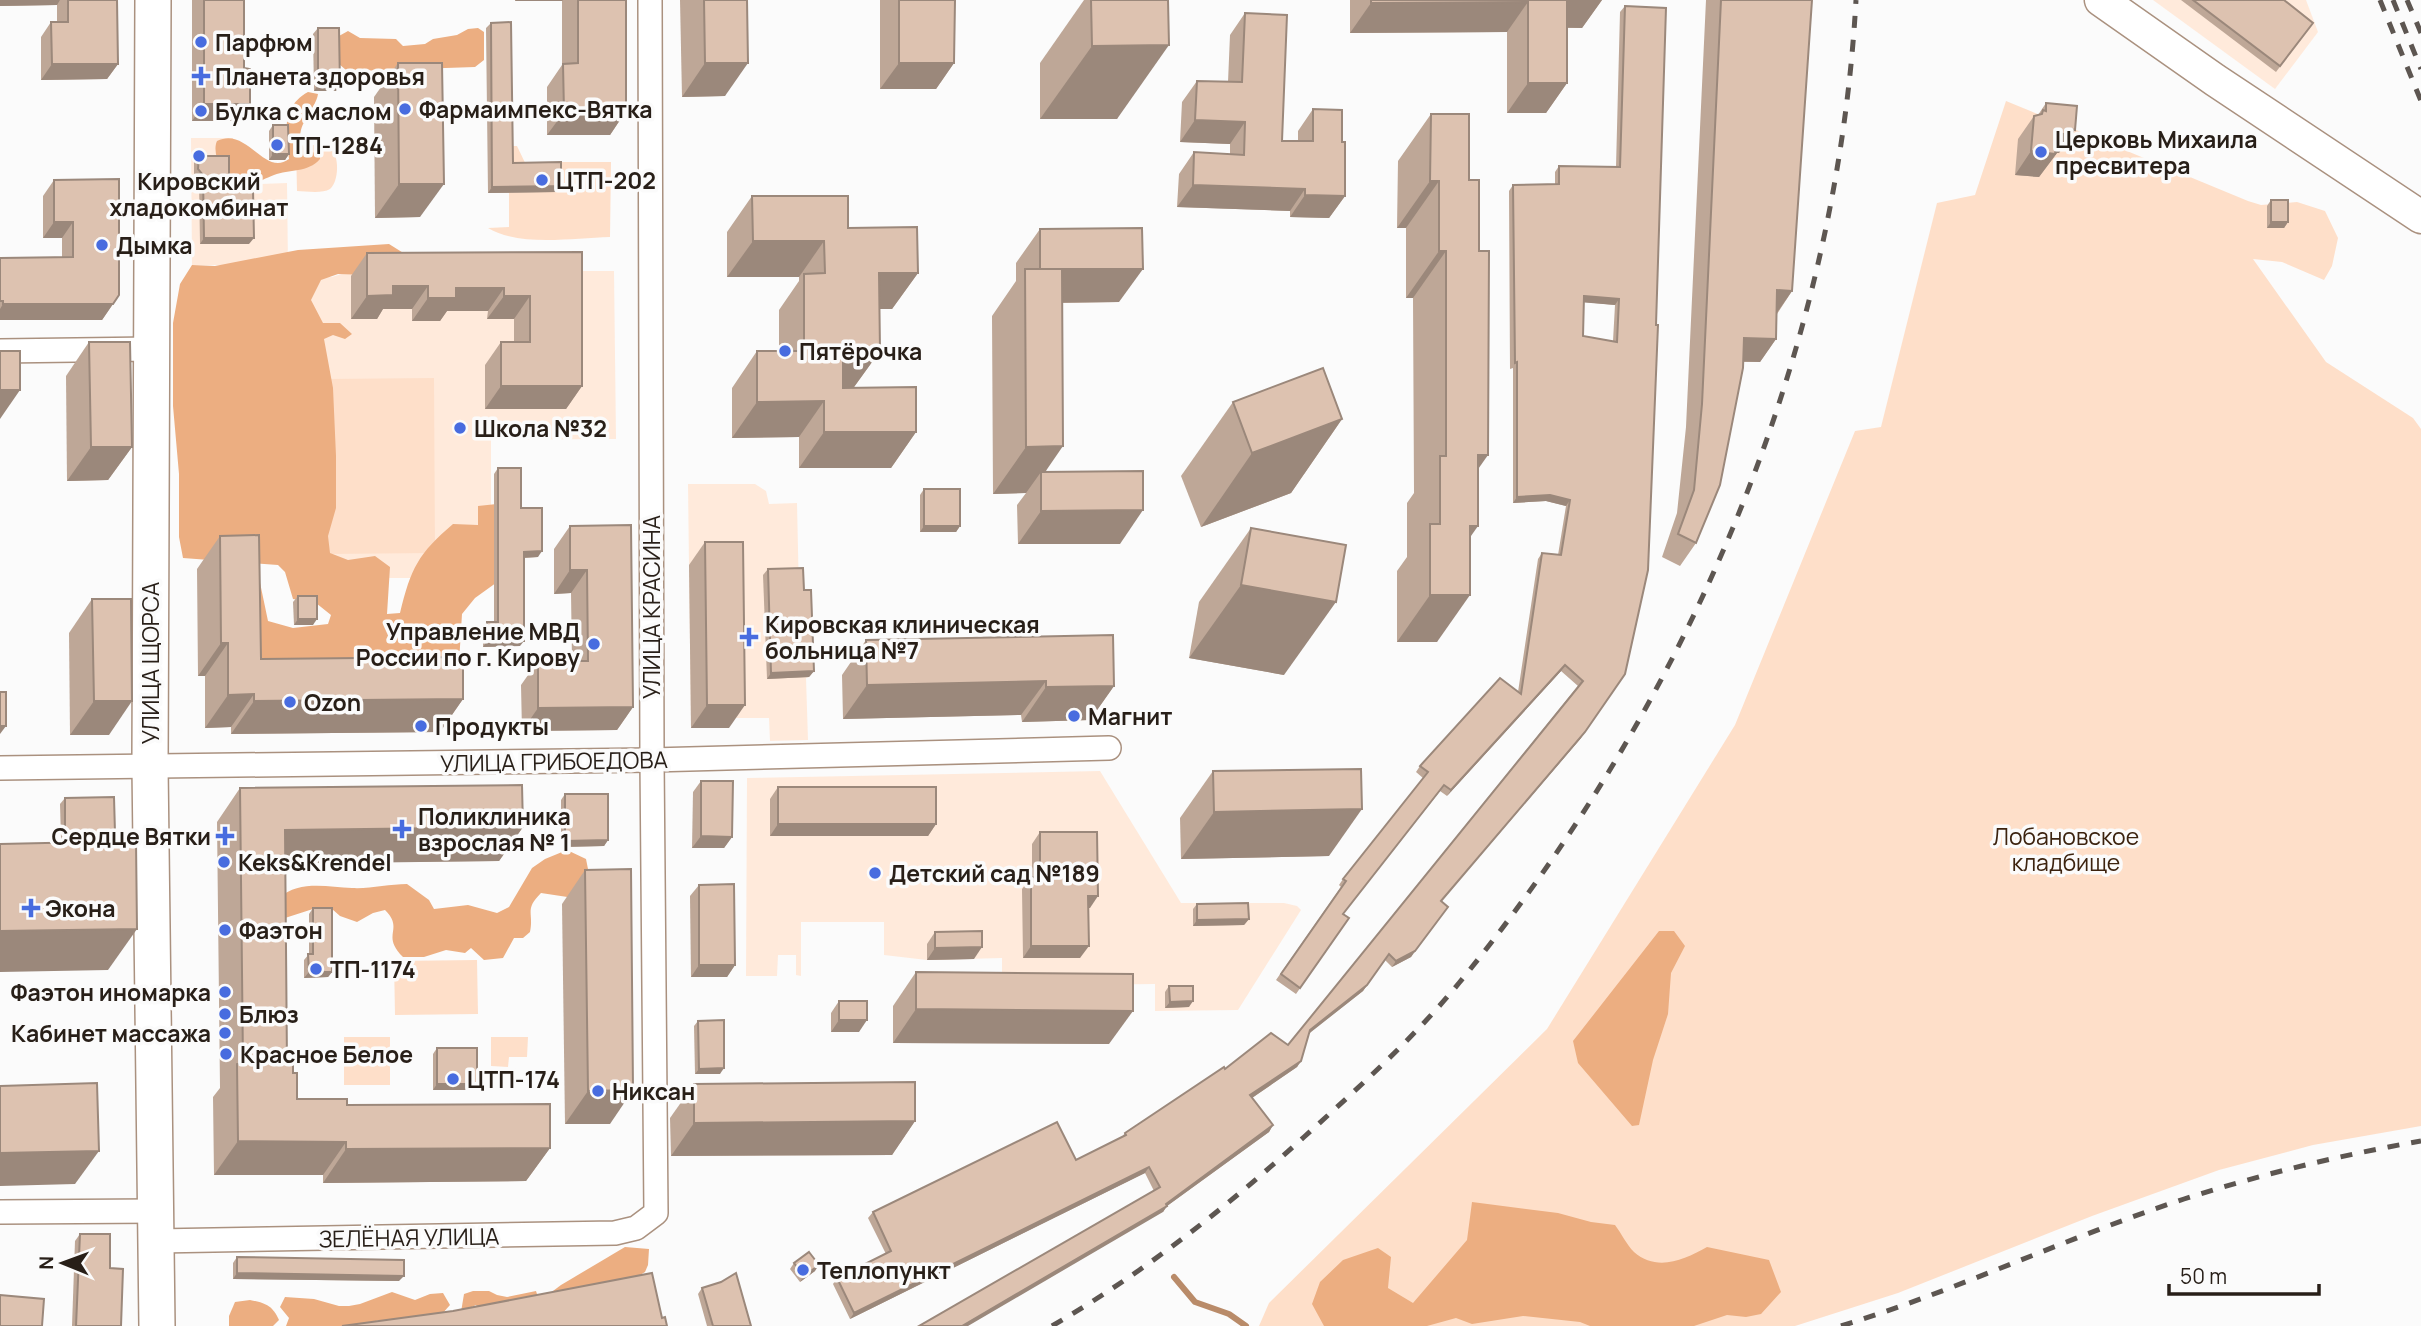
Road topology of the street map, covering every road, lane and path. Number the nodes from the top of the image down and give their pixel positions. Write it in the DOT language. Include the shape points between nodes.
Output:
graph roads {
  1 [pos="153,0"];
  2 [pos="650,0"];
  3 [pos="2101,0"];
  4 [pos="2421,218"];
  5 [pos="152,349"];
  6 [pos="0,351"];
  7 [pos="1109,748"];
  8 [pos="652,760"];
  9 [pos="150,766"];
  10 [pos="0,768"];
  11 [pos="0,1212"];
  12 [pos="656,1213"];
  13 [pos="157,1226"];
  14 [pos="158,1326"];
  1 -- 5 [label="main road, УЛИЦА ЩОРСА"];
  2 -- 8 [label="street, УЛИЦА КРАСИНА"];
  3 -- 4 [label="main road"];
  5 -- 6 [label="street"];
  5 -- 9 [label="main road, УЛИЦА ЩОРСА"];
  7 -- 8 [label="street, УЛИЦА ГРИБОЕДОВА"];
  8 -- 9 [label="street, УЛИЦА ГРИБОЕДОВА"];
  8 -- 12 [label="street, УЛИЦА КРАСИНА"];
  9 -- 10 [label="street, УЛИЦА ГРИБОЕДОВА"];
  9 -- 13 [label="main road, УЛИЦА ЩОРСА"];
  11 -- 13 [label="street, ЗЕЛЁНАЯ УЛИЦА"];
  12 -- 13 [label="street, ЗЕЛЁНАЯ УЛИЦА" via="636,1228 615,1233"];
  13 -- 14 [label="main road, УЛИЦА ЩОРСА"];
}
